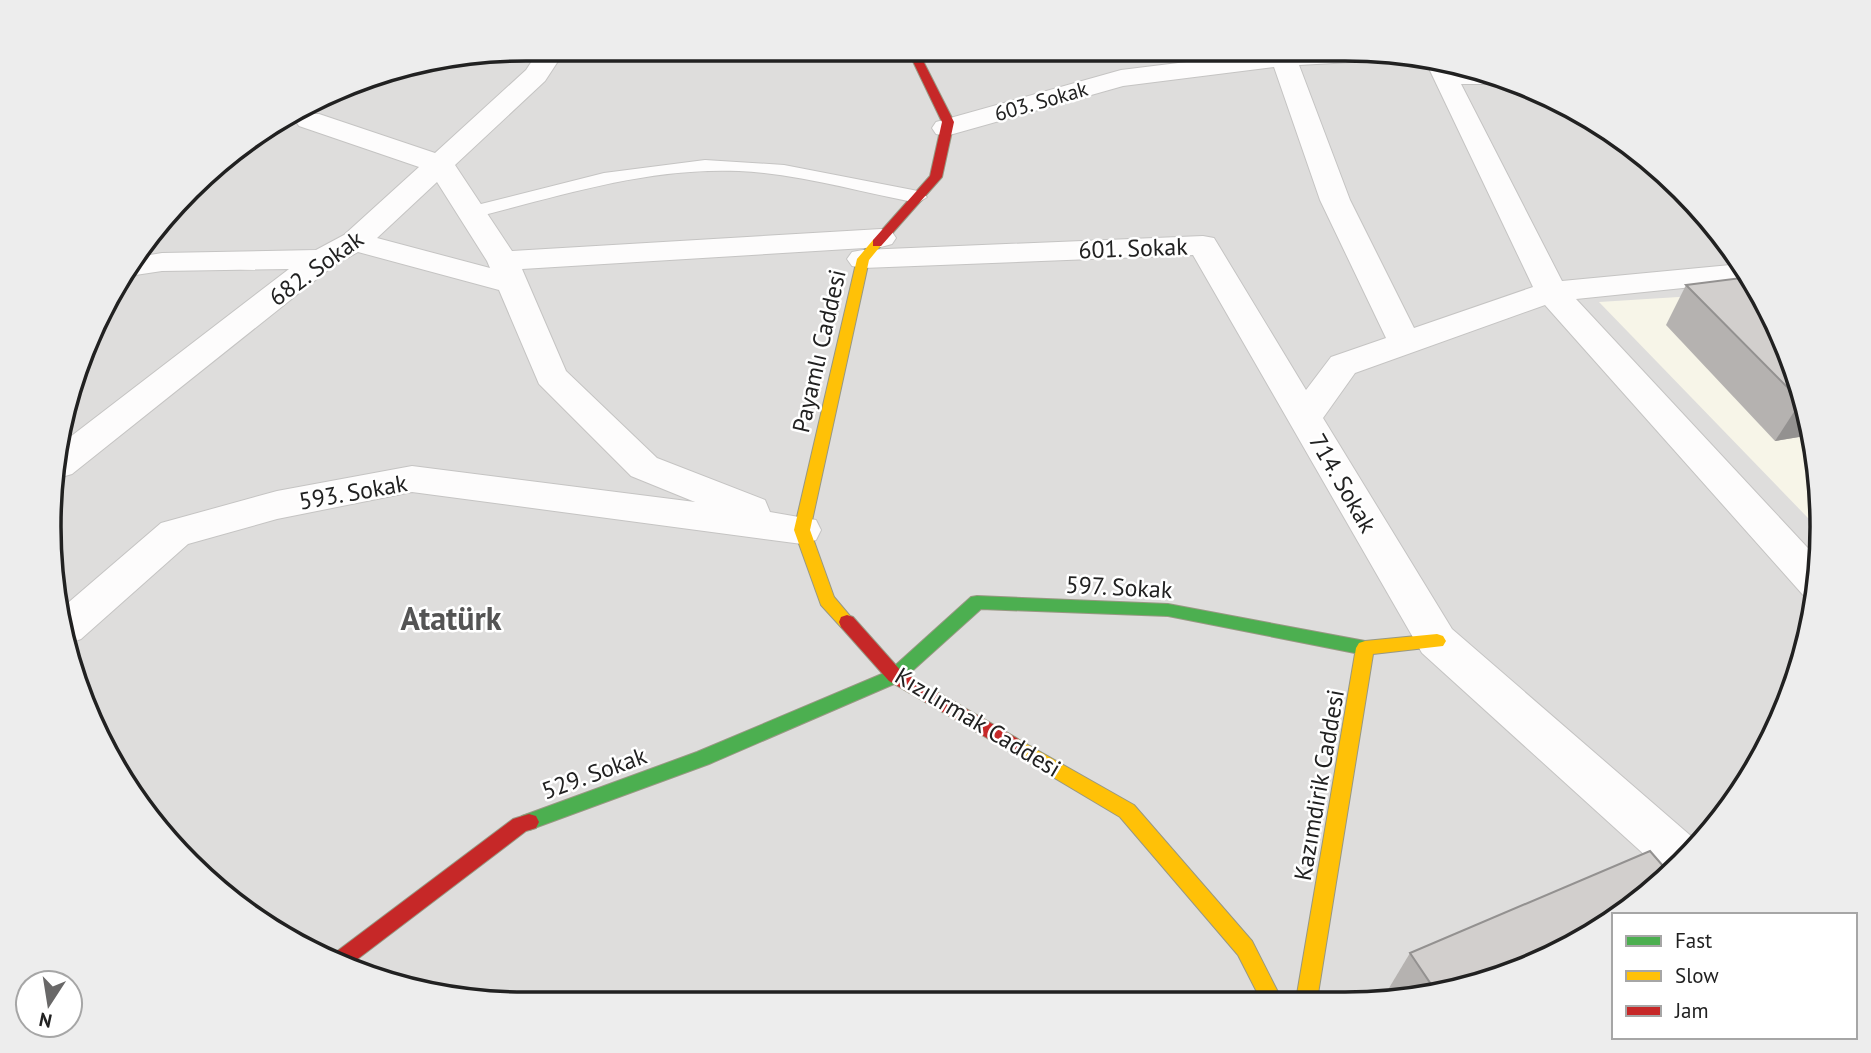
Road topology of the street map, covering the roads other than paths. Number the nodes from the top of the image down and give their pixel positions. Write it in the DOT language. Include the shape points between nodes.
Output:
graph roads {
  1 [pos="545,61"];
  2 [pos="918,61"];
  3 [pos="1260,61"];
  4 [pos="1285,61"];
  5 [pos="1443,72"];
  6 [pos="310,120"];
  7 [pos="946,128"];
  8 [pos="441,165"];
  9 [pos="918,197"];
  10 [pos="472,212"];
  11 [pos="355,242"];
  12 [pos="872,248"];
  13 [pos="322,259"];
  14 [pos="141,266"];
  15 [pos="508,273"];
  16 [pos="1735,274"];
  17 [pos="1551,292"];
  18 [pos="1405,343"];
  19 [pos="1305,417"];
  20 [pos="66,459"];
  21 [pos="802,530"];
  22 [pos="1807,573"];
  23 [pos="71,623"];
  24 [pos="1437,641"];
  25 [pos="1365,648"];
  26 [pos="895,676"];
  27 [pos="1675,852"];
  28 [pos="346,955"];
  29 [pos="1268,992"];
  30 [pos="1307,992"];
  1 -- 8 [label="street, 682. Sokak"];
  2 -- 7 [label="main road" via="948,122"];
  3 -- 7 [label="street, 603. Sokak" via="1121,78"];
  4 -- 18 [label="street" via="1335,200"];
  5 -- 17 [label="street"];
  6 -- 8 [label="street"];
  7 -- 9 [label="main road" via="936,177"];
  8 -- 10 [label="street"];
  8 -- 11 [label="street, 682. Sokak"];
  9 -- 10 [label="lane" via="765,168 681,166 613,176"];
  9 -- 12 [label="main road"];
  10 -- 15 [label="street"];
  11 -- 13 [label="street, 682. Sokak"];
  11 -- 15 [label="street"];
  12 -- 15 [label="street"];
  12 -- 19 [label="street, 601. Sokak" via="1203,245"];
  12 -- 21 [label="main road, Payamlı Caddesi"];
  13 -- 14 [label="street"];
  13 -- 20 [label="street, 682. Sokak"];
  15 -- 21 [label="street" via="551,376 644,467"];
  16 -- 17 [label="street, 714. Sokak"];
  17 -- 18 [label="street, 714. Sokak"];
  17 -- 22 [label="street"];
  18 -- 19 [label="street, 714. Sokak" via="1343,365"];
  19 -- 24 [label="street, 714. Sokak"];
  21 -- 23 [label="street, 593. Sokak" via="412,479 277,505 175,533"];
  21 -- 26 [label="main road, Kızılırmak Caddesi" via="827,600"];
  24 -- 25 [label="main road"];
  24 -- 27 [label="street, 714. Sokak"];
  25 -- 26 [label="main road, 597. Sokak" via="1168,610 977,602"];
  25 -- 30 [label="main road, Kazımdirik Caddesi"];
  26 -- 28 [label="main road, 529. Sokak" via="703,758 520,825"];
  26 -- 29 [label="main road, Kızılırmak Caddesi" via="1127,811 1245,948"];
}
